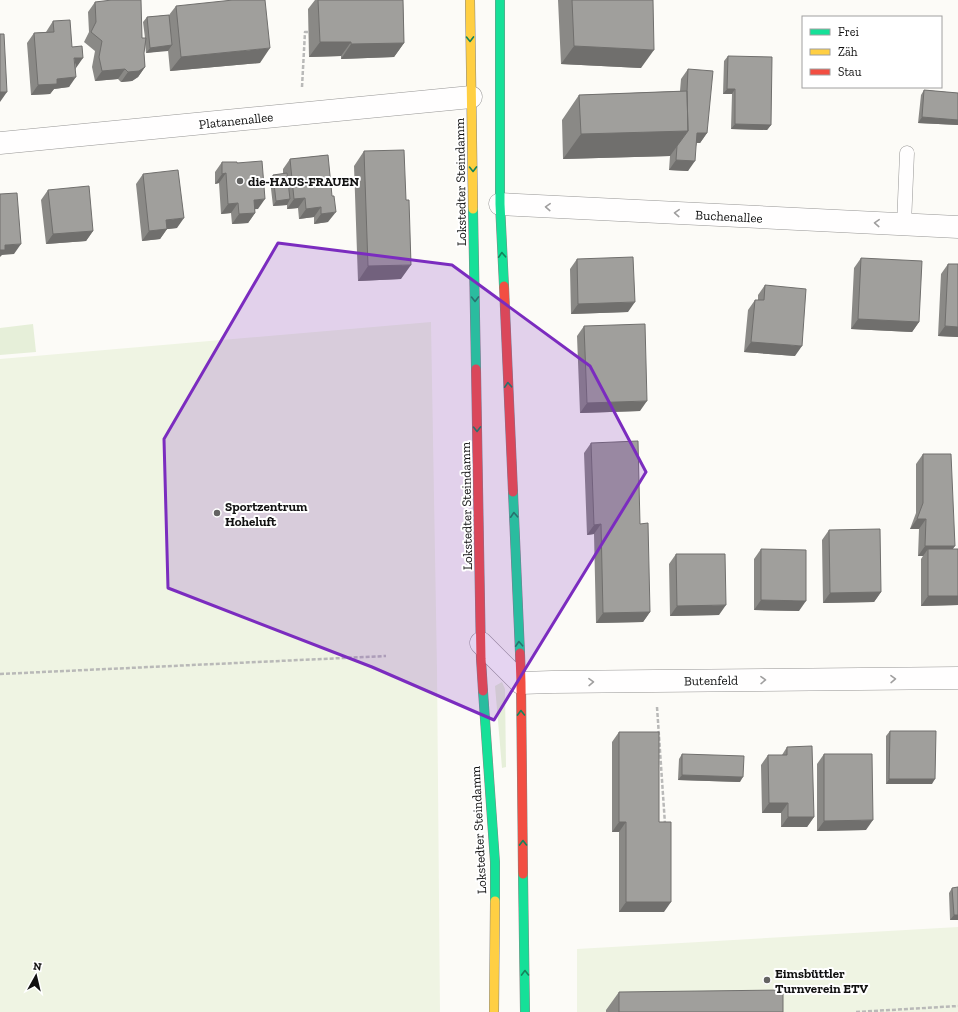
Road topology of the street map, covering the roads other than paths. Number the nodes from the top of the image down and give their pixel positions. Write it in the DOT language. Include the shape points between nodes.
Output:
graph roads {
  1 [pos="470,0"];
  2 [pos="500,0"];
  3 [pos="471,97"];
  4 [pos="0,143"];
  5 [pos="907,153"];
  6 [pos="500,204"];
  7 [pos="904,224"];
  8 [pos="958,227"];
  9 [pos="481,643"];
  10 [pos="958,678"];
  11 [pos="521,683"];
  12 [pos="494,1012"];
  13 [pos="525,1012"];
  1 -- 3 [label="main road, Lokstedter Steindamm, one-way"];
  2 -- 6 [label="main road"];
  3 -- 4 [label="street, Platanenallee"];
  3 -- 9 [label="main road, Lokstedter Steindamm, one-way"];
  5 -- 7 [label="lane"];
  7 -- 6 [label="street, Buchenallee, one-way"];
  11 -- 6 [label="main road, one-way"];
  7 -- 8 [label="street, Buchenallee"];
  9 -- 11 [label="street"];
  9 -- 12 [label="main road, Lokstedter Steindamm" via="495,862"];
  11 -- 10 [label="street, Butenfeld, one-way"];
  13 -- 11 [label="main road, one-way"];
}
